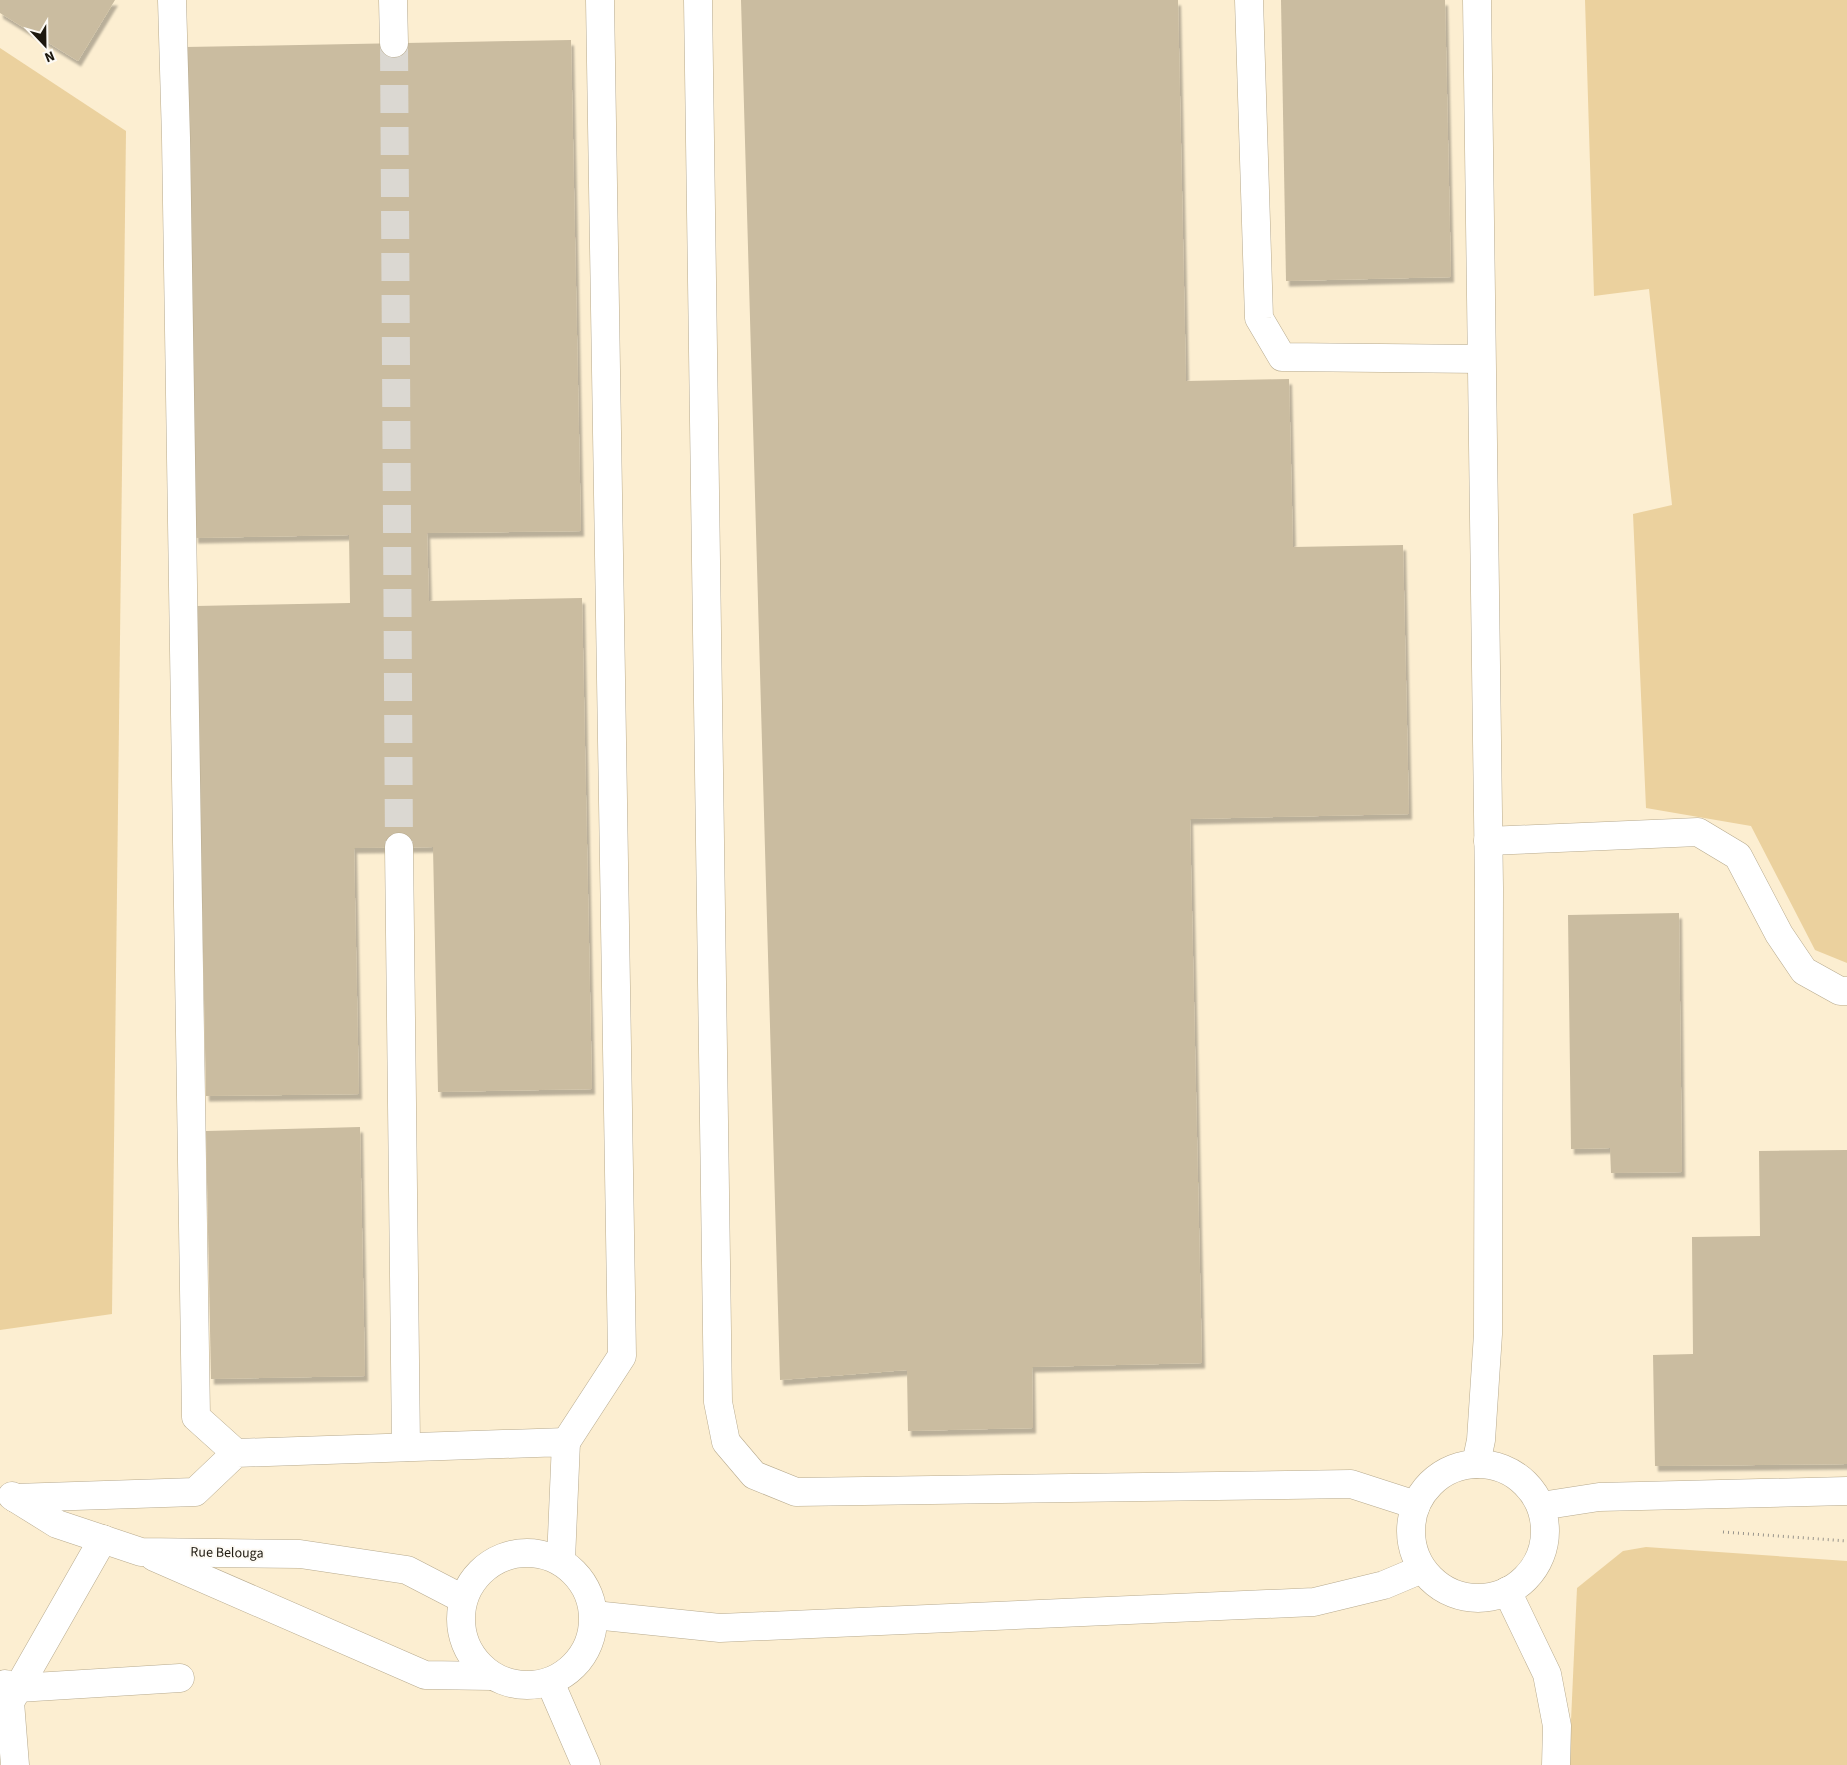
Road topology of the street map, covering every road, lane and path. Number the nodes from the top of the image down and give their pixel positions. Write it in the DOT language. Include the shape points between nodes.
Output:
graph roads {
  1 [pos="172,0"];
  2 [pos="393,0"];
  3 [pos="600,0"];
  4 [pos="698,0"];
  5 [pos="1249,0"];
  6 [pos="1477,0"];
  7 [pos="394,44"];
  8 [pos="1481,359"];
  9 [pos="1488,841"];
  10 [pos="399,847"];
  11 [pos="1847,991"];
  12 [pos="566,1442"];
  13 [pos="406,1447"];
  14 [pos="236,1453"];
  15 [pos="1476,1464"];
  16 [pos="1847,1491"];
  17 [pos="8,1492"];
  18 [pos="1416,1505"];
  19 [pos="1541,1506"];
  20 [pos="104,1539"];
  21 [pos="141,1552"];
  22 [pos="561,1560"];
  23 [pos="1422,1569"];
  24 [pos="1507,1591"];
  25 [pos="463,1599"];
  26 [pos="594,1614"];
  27 [pos="492,1676"];
  28 [pos="180,1678"];
  29 [pos="550,1682"];
  30 [pos="9,1686"];
  31 [pos="15,1765"];
  32 [pos="586,1765"];
  33 [pos="1556,1765"];
  1 -- 14 [label="street" via="196,1417"];
  2 -- 7 [label="street"];
  3 -- 12 [label="street" via="622,1356"];
  4 -- 18 [label="street" via="718,1402 726,1442 754,1475 796,1492 1351,1484"];
  5 -- 8 [label="street" via="1259,318 1282,357"];
  6 -- 8 [label="street"];
  8 -- 9 [label="street"];
  9 -- 11 [label="street" via="1698,832 1738,856 1779,934 1804,971 1840,991"];
  9 -- 15 [label="street" via="1488,1334 1482,1440"];
  10 -- 13 [label="street"];
  12 -- 13 [label="street"];
  12 -- 22 [label="street"];
  13 -- 14 [label="street"];
  14 -- 17 [label="street" via="195,1492"];
  15 -- 18 [label="street" via="1464,1464 1440,1474 1421,1493"];
  15 -- 19 [label="street" via="1491,1464 1516,1473 1535,1492"];
  16 -- 19 [label="street" via="1599,1497"];
  17 -- 20 [label="street, Rue Belouga" via="57,1524"];
  18 -- 23 [label="street" via="1411,1518 1411,1545"];
  19 -- 24 [label="street" via="1545,1516 1546,1543 1536,1567 1517,1587"];
  20 -- 21 [label="street, Rue Belouga"];
  20 -- 30 [label="street"];
  21 -- 25 [label="street, Rue Belouga" via="300,1554 407,1570"];
  21 -- 27 [label="street" via="425,1675"];
  22 -- 25 [label="street" via="522,1552 503,1556 485,1566 472,1580"];
  22 -- 26 [label="street" via="584,1583"];
  23 -- 24 [label="street" via="1441,1588 1466,1598 1492,1597"];
  23 -- 26 [label="street" via="1384,1585 1314,1602 720,1628"];
  24 -- 33 [label="street" via="1548,1674 1557,1726"];
  25 -- 27 [label="street" via="460,1628 470,1656"];
  26 -- 29 [label="street" via="592,1636 583,1655 568,1671"];
  27 -- 29 [label="street" via="520,1686"];
  28 -- 30 [label="street"];
  29 -- 32 [label="street"];
  30 -- 31 [label="street"];
}
